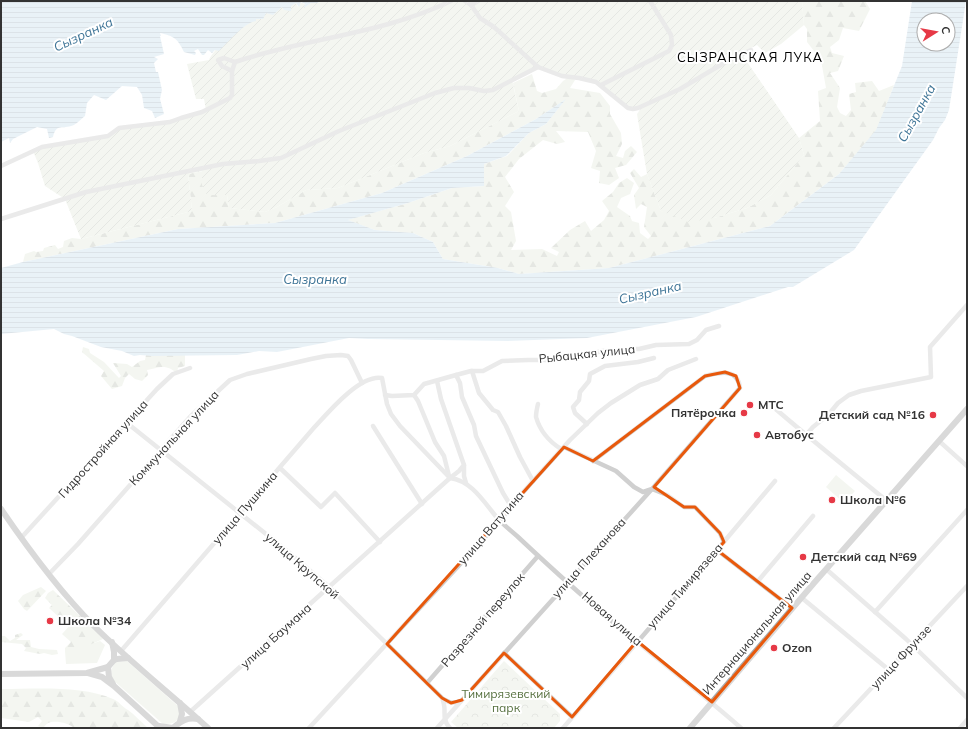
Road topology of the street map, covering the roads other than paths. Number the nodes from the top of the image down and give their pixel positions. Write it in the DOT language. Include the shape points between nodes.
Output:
graph roads {
  1 [pos="451,1"];
  2 [pos="465,1"];
  3 [pos="478,1"];
  4 [pos="650,1"];
  5 [pos="471,5"];
  6 [pos="751,50"];
  7 [pos="235,62"];
  8 [pos="538,67"];
  9 [pos="232,71"];
  10 [pos="601,85"];
  11 [pos="1,166"];
  12 [pos="1,219"];
  13 [pos="967,305"];
  14 [pos="718,326"];
  15 [pos="654,358"];
  16 [pos="696,359"];
  17 [pos="190,368"];
  18 [pos="472,371"];
  19 [pos="456,375"];
  20 [pos="437,381"];
  21 [pos="362,383"];
  22 [pos="385,395"];
  23 [pos="414,395"];
  24 [pos="538,404"];
  25 [pos="771,405"];
  26 [pos="967,410"];
  27 [pos="127,423"];
  28 [pos="586,424"];
  29 [pos="373,426"];
  30 [pos="806,435"];
  31 [pos="939,442"];
  32 [pos="563,448"];
  33 [pos="160,450"];
  34 [pos="593,461"];
  35 [pos="464,465"];
  36 [pos="967,466"];
  37 [pos="280,468"];
  38 [pos="450,478"];
  39 [pos="533,481"];
  40 [pos="775,481"];
  41 [pos="466,484"];
  42 [pos="652,489"];
  43 [pos="887,501"];
  44 [pos="422,504"];
  45 [pos="511,506"];
  46 [pos="1,509"];
  47 [pos="967,510"];
  48 [pos="240,514"];
  49 [pos="813,516"];
  50 [pos="500,521"];
  51 [pos="21,538"];
  52 [pos="380,542"];
  53 [pos="724,542"];
  54 [pos="717,550"];
  55 [pos="538,556"];
  56 [pos="826,569"];
  57 [pos="48,574"];
  58 [pos="758,581"];
  59 [pos="568,582"];
  60 [pos="967,586"];
  61 [pos="329,587"];
  62 [pos="802,598"];
  63 [pos="792,608"];
  64 [pos="875,612"];
  65 [pos="637,641"];
  66 [pos="112,642"];
  67 [pos="387,644"];
  68 [pos="911,645"];
  69 [pos="121,651"];
  70 [pos="504,653"];
  71 [pos="128,658"];
  72 [pos="114,660"];
  73 [pos="108,667"];
  74 [pos="888,670"];
  75 [pos="87,673"];
  76 [pos="1,674"];
  77 [pos="427,683"];
  78 [pos="114,686"];
  79 [pos="442,698"];
  80 [pos="967,698"];
  81 [pos="462,700"];
  82 [pos="712,702"];
  83 [pos="179,703"];
  84 [pos="190,712"];
  85 [pos="572,717"];
  86 [pos="198,718"];
  87 [pos="444,720"];
  88 [pos="967,720"];
  89 [pos="180,721"];
  90 [pos="160,727"];
  91 [pos="173,728"];
  92 [pos="208,728"];
  93 [pos="309,728"];
  94 [pos="437,728"];
  95 [pos="450,728"];
  96 [pos="563,728"];
  97 [pos="690,728"];
  98 [pos="741,728"];
  99 [pos="834,728"];
  100 [pos="960,728"];
  1 -- 7 [label="street" via="416,16 382,26 274,50"];
  2 -- 5 [label="street"];
  3 -- 5 [label="street"];
  4 -- 10 [label="street" via="671,35 672,45 669,51"];
  5 -- 8 [label="street" via="480,18 494,27"];
  6 -- 10 [label="street" via="680,89 638,108 628,108"];
  7 -- 9 [label="street"];
  7 -- 9 [label="street" via="224,58 218,60 222,66"];
  8 -- 10 [label="street" via="562,76"];
  8 -- 12 [label="street" via="493,90 454,88 435,93 339,131 281,158 223,164 86,192"];
  9 -- 11 [label="street" via="230,98 202,112 170,122 119,128 108,136 42,147"];
  13 -- 30 [label="street" via="930,347 931,378 849,395"];
  14 -- 18 [label="street, Рыбацкая улица" via="706,330 689,344 602,351 546,360 502,361 483,371"];
  15 -- 28 [label="street" via="605,366 590,374 580,392 579,400 573,407 575,413"];
  16 -- 28 [label="street, улица Ватутина" via="668,370 658,379 636,388 611,403"];
  17 -- 27 [label="street, Гидростройная улица" via="173,374"];
  18 -- 19 [label="street, Рыбацкая улица"];
  18 -- 39 [label="street" via="479,393 493,410 498,412"];
  19 -- 20 [label="street, Рыбацкая улица"];
  19 -- 45 [label="street" via="476,436"];
  20 -- 23 [label="street, Рыбацкая улица" via="424,384"];
  20 -- 35 [label="street"];
  21 -- 22 [label="street, улица Пушкина" via="382,378"];
  21 -- 33 [label="street, Коммунальная улица" via="348,356 341,355 311,359 238,376 230,380 190,417"];
  21 -- 37 [label="street, улица Пушкина" via="330,411"];
  22 -- 23 [label="street"];
  22 -- 38 [label="street" via="387,404 400,426"];
  23 -- 38 [label="street" via="444,456"];
  24 -- 32 [label="street" via="536,416 544,434 552,443"];
  25 -- 30 [label="street"];
  26 -- 31 [label="main road, Интернациональная улица"];
  27 -- 33 [label="street, улица Крупской"];
  27 -- 51 [label="street, Гидростройная улица"];
  28 -- 32 [label="street, улица Ватутина"];
  29 -- 44 [label="street"];
  30 -- 43 [label="street"];
  31 -- 36 [label="street"];
  31 -- 43 [label="main road, Интернациональная улица"];
  32 -- 34 [label="street"];
  32 -- 39 [label="street, улица Ватутина"];
  33 -- 48 [label="street, улица Крупской"];
  33 -- 57 [label="street, Коммунальная улица" via="78,544"];
  34 -- 42 [label="street" via="616,471 643,492"];
  34 -- 42 [label="street, улица Плеханова" via="705,376 725,372 736,376 740,388"];
  35 -- 38 [label="street, улица Баумана"];
  35 -- 41 [label="street"];
  37 -- 48 [label="street, улица Пушкина"];
  37 -- 52 [label="street" via="322,507 335,494"];
  38 -- 41 [label="street, Новая улица"];
  38 -- 44 [label="street, улица Баумана"];
  39 -- 45 [label="street, улица Ватутина"];
  40 -- 53 [label="street, улица Тимирязева"];
  41 -- 50 [label="street, Новая улица"];
  42 -- 53 [label="street" via="667,495 684,507 695,508 720,533"];
  42 -- 59 [label="street, улица Плеханова"];
  43 -- 56 [label="main road, Интернациональная улица"];
  44 -- 52 [label="street, улица Баумана"];
  45 -- 50 [label="street, улица Ватутина"];
  46 -- 51 [label="main road"];
  47 -- 64 [label="street"];
  48 -- 61 [label="street, улица Крупской"];
  48 -- 69 [label="street, улица Пушкина"];
  49 -- 58 [label="street"];
  50 -- 55 [label="street, Новая улица"];
  50 -- 67 [label="street, улица Ватутина"];
  51 -- 57 [label="main road"];
  52 -- 61 [label="street, улица Баумана"];
  53 -- 54 [label="street, улица Тимирязева"];
  54 -- 58 [label="street"];
  54 -- 65 [label="street, улица Тимирязева"];
  55 -- 59 [label="street, Новая улица"];
  55 -- 77 [label="street, Разрезной переулок"];
  56 -- 62 [label="main road, Интернациональная улица"];
  56 -- 64 [label="street"];
  57 -- 66 [label="main road"];
  58 -- 63 [label="street"];
  59 -- 65 [label="street, Новая улица"];
  59 -- 70 [label="street, улица Плеханова"];
  60 -- 68 [label="street, улица Фрунзе"];
  61 -- 67 [label="street, улица Крупской"];
  61 -- 84 [label="street, улица Баумана"];
  62 -- 63 [label="main road, Интернациональная улица"];
  62 -- 74 [label="street"];
  63 -- 82 [label="main road, Интернациональная улица"];
  64 -- 68 [label="street"];
  65 -- 82 [label="street, Новая улица"];
  65 -- 85 [label="street, улица Тимирязева"];
  66 -- 69 [label="main road"];
  66 -- 72 [label="main road"];
  67 -- 77 [label="street, улица Крупской"];
  67 -- 93 [label="street, улица Ватутина"];
  68 -- 74 [label="street, улица Фрунзе"];
  68 -- 80 [label="street"];
  69 -- 71 [label="main road"];
  70 -- 81 [label="street, улица Плеханова"];
  70 -- 85 [label="street"];
  71 -- 72 [label="main road"];
  71 -- 83 [label="main road"];
  72 -- 73 [label="main road"];
  73 -- 75 [label="main road"];
  73 -- 78 [label="main road"];
  74 -- 99 [label="street, улица Фрунзе"];
  75 -- 76 [label="main road"];
  75 -- 78 [label="main road" via="102,677"];
  77 -- 79 [label="street, улица Крупской"];
  78 -- 90 [label="main road"];
  79 -- 81 [label="street" via="451,703"];
  79 -- 87 [label="street" via="445,703"];
  81 -- 87 [label="street, улица Плеханова"];
  82 -- 97 [label="main road, Интернациональная улица"];
  82 -- 98 [label="street, Новая улица"];
  83 -- 84 [label="main road"];
  83 -- 89 [label="main road" via="182,714"];
  84 -- 86 [label="main road"];
  85 -- 96 [label="street, улица Тимирязева"];
  86 -- 89 [label="main road"];
  86 -- 92 [label="main road"];
  87 -- 94 [label="street, улица Плеханова"];
  87 -- 95 [label="street"];
  88 -- 100 [label="street"];
  89 -- 91 [label="main road"];
  90 -- 91 [label="main road"];
}
